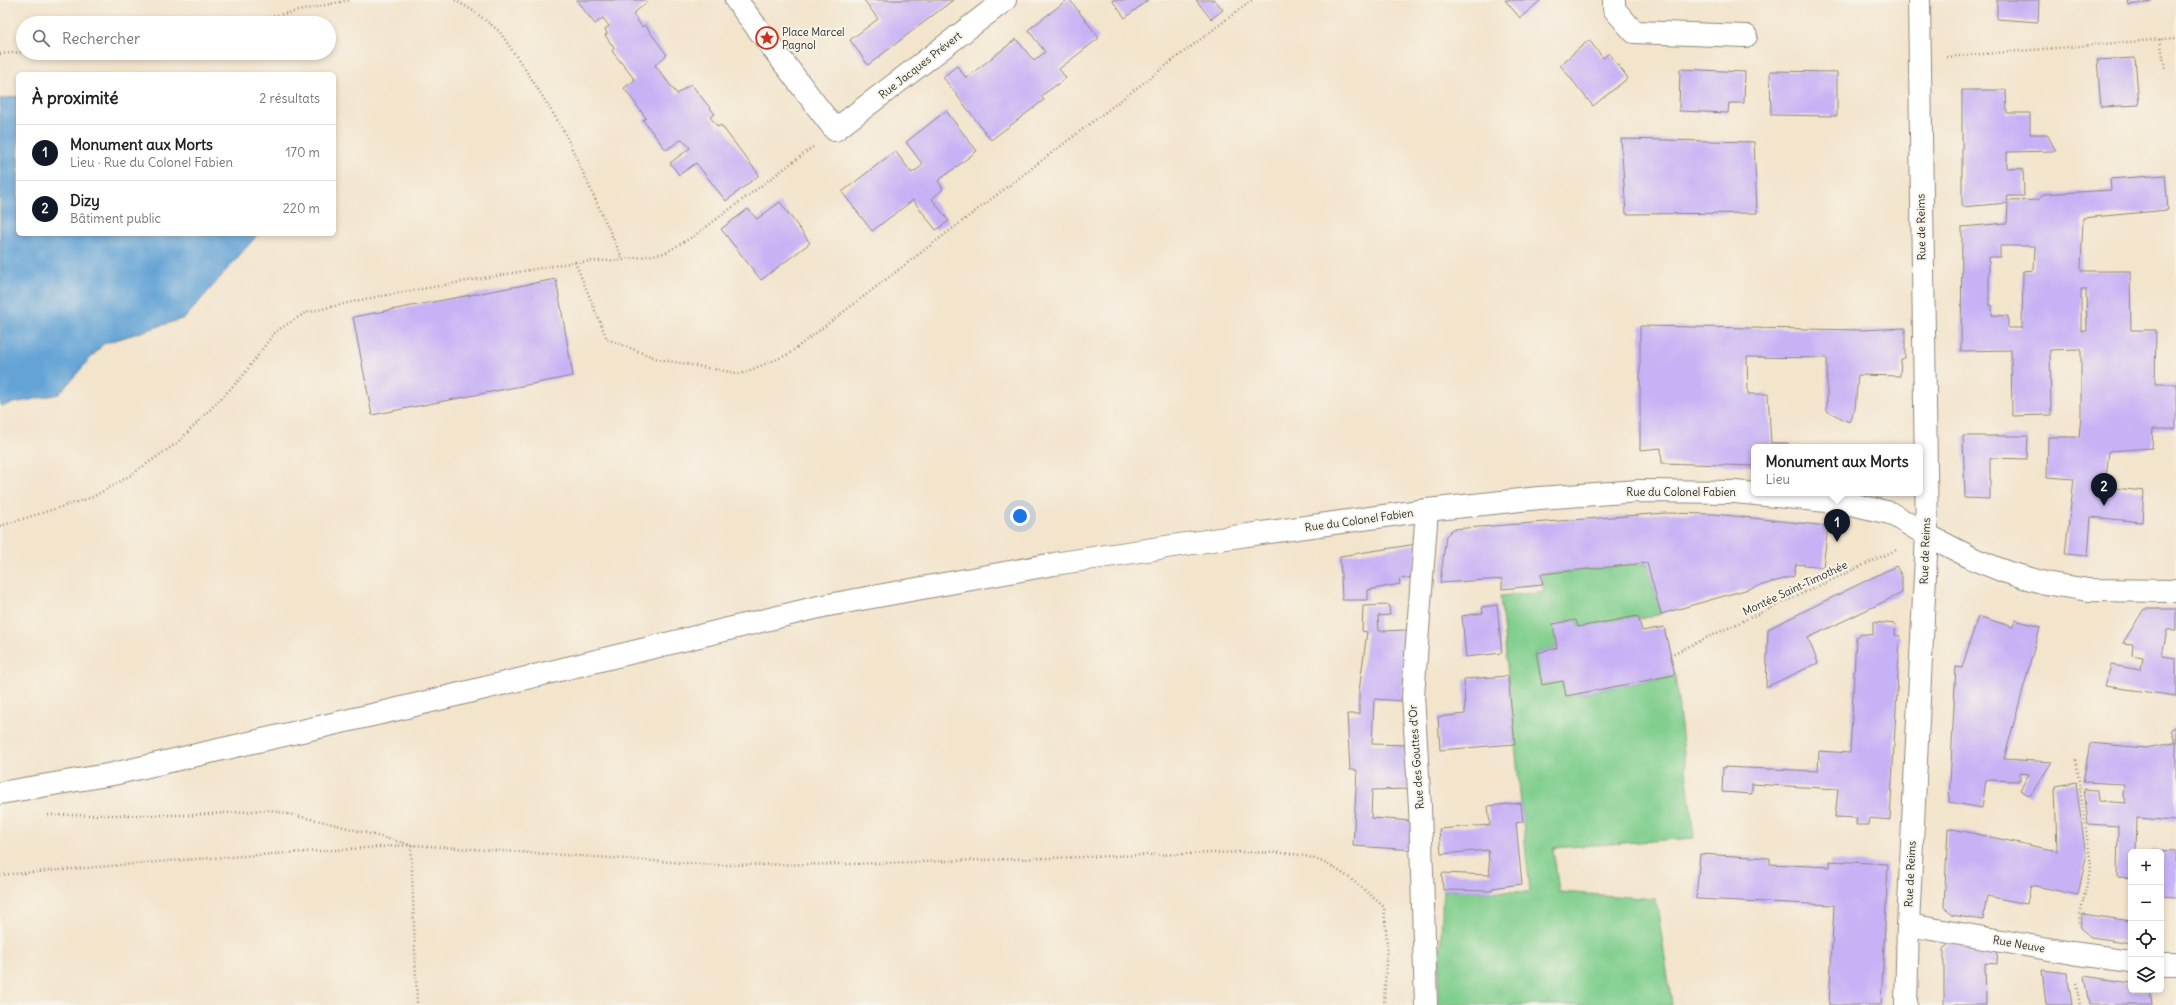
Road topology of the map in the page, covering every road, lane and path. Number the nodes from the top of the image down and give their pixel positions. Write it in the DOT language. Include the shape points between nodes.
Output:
graph roads {
  1 [pos="349,0"];
  2 [pos="455,0"];
  3 [pos="736,0"];
  4 [pos="1005,0"];
  5 [pos="1252,0"];
  6 [pos="1918,0"];
  7 [pos="1611,3"];
  8 [pos="275,16"];
  9 [pos="1746,36"];
  10 [pos="2176,38"];
  11 [pos="2160,39"];
  12 [pos="16,53"];
  13 [pos="0,54"];
  14 [pos="1919,59"];
  15 [pos="2165,68"];
  16 [pos="835,130"];
  17 [pos="623,260"];
  18 [pos="575,262"];
  19 [pos="1751,494"];
  20 [pos="1775,496"];
  21 [pos="1427,510"];
  22 [pos="0,526"];
  23 [pos="1927,535"];
  24 [pos="2176,591"];
  25 [pos="1670,655"];
  26 [pos="2076,760"];
  27 [pos="0,793"];
  28 [pos="47,816"];
  29 [pos="411,845"];
  30 [pos="0,875"];
  31 [pos="1908,925"];
  32 [pos="2072,953"];
  33 [pos="2128,961"];
  34 [pos="2164,964"];
  35 [pos="2176,964"];
  36 [pos="417,1005"];
  37 [pos="1384,1005"];
  38 [pos="1426,1005"];
  39 [pos="1906,1005"];
  1 -- 8 [label="path"];
  2 -- 17 [label="path" via="499,31 531,78 564,131"];
  3 -- 16 [label="main road"];
  4 -- 16 [label="main road, Rue Jacques Prévert"];
  5 -- 18 [label="path" via="787,355 741,374 658,359 607,339"];
  6 -- 14 [label="main road, Rue de Reims"];
  7 -- 9 [label="main road" via="1634,32"];
  10 -- 11 [label="path"];
  11 -- 14 [label="path"];
  11 -- 15 [label="path"];
  12 -- 13 [label="path"];
  14 -- 23 [label="main road, Rue de Reims"];
  16 -- 17 [label="path" via="694,236 665,253"];
  17 -- 18 [label="path"];
  18 -- 22 [label="path" via="305,312 276,332 240,378 178,442 137,471 93,497"];
  19 -- 21 [label="main road, Rue du Colonel Fabien" via="1639,491"];
  20 -- 23 [label="main road, Rue du Colonel Fabien" via="1846,503 1890,513"];
  21 -- 27 [label="main road, Rue du Colonel Fabien" via="1054,564 823,606 364,717 113,774"];
  21 -- 38 [label="main road, Rue des Gouttes d'Or" via="1412,696 1420,807"];
  23 -- 24 [label="main road, Rue du Colonel Fabien" via="1994,568 2046,583 2088,590"];
  23 -- 25 [label="path, Montée Saint-Timothée"];
  23 -- 31 [label="main road, Rue de Reims"];
  26 -- 32 [label="path" via="2091,864"];
  28 -- 29 [label="path" via="186,815 269,810"];
  29 -- 30 [label="path"];
  29 -- 36 [label="path"];
  29 -- 37 [label="path" via="716,865 849,864 1247,852 1294,854 1328,863 1384,907 1387,943"];
  31 -- 32 [label="main road, Rue Neuve"];
  31 -- 39 [label="main road, Rue de Reims"];
  32 -- 33 [label="main road, Rue Neuve"];
  34 -- 35 [label="main road"];
}
